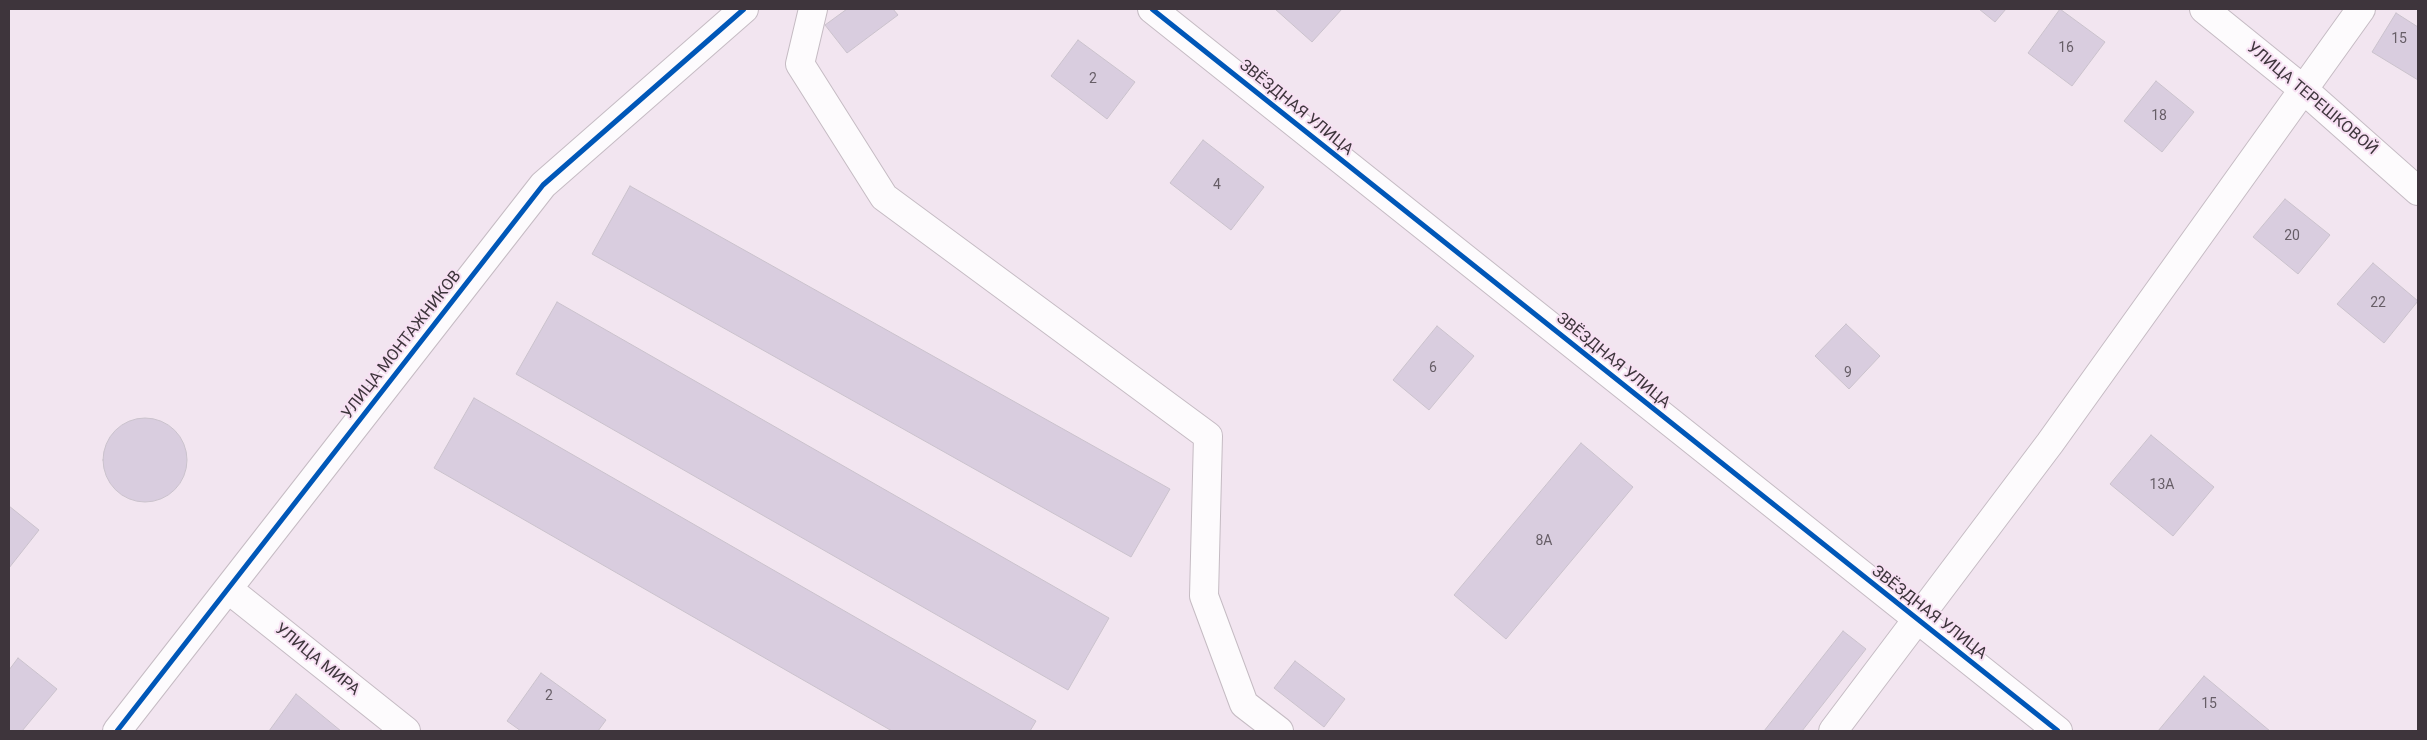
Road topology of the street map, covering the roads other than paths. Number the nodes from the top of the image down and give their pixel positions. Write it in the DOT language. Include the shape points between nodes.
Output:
graph roads {
  1 [pos="744,9"];
  2 [pos="813,9"];
  3 [pos="1152,9"];
  4 [pos="2204,9"];
  5 [pos="2361,9"];
  6 [pos="2304,90"];
  7 [pos="2418,191"];
  8 [pos="228,589"];
  9 [pos="1916,620"];
  10 [pos="117,731"];
  11 [pos="406,731"];
  12 [pos="1279,731"];
  13 [pos="1833,731"];
  14 [pos="2058,731"];
  1 -- 8 [label="street, УЛИЦА МОНТАЖНИКОВ" via="543,185"];
  2 -- 12 [label="street" via="800,64 884,197 1208,436 1204,596 1244,704"];
  3 -- 9 [label="street, ЗВЁЗДНАЯ УЛИЦА"];
  4 -- 6 [label="street, УЛИЦА ТЕРЕШКОВОЙ"];
  5 -- 6 [label="street"];
  6 -- 7 [label="street, УЛИЦА ТЕРЕШКОВОЙ"];
  6 -- 9 [label="street" via="2056,435"];
  8 -- 10 [label="street, УЛИЦА МОНТАЖНИКОВ"];
  8 -- 11 [label="street, УЛИЦА МИРА"];
  9 -- 13 [label="street"];
  9 -- 14 [label="street, ЗВЁЗДНАЯ УЛИЦА"];
}
